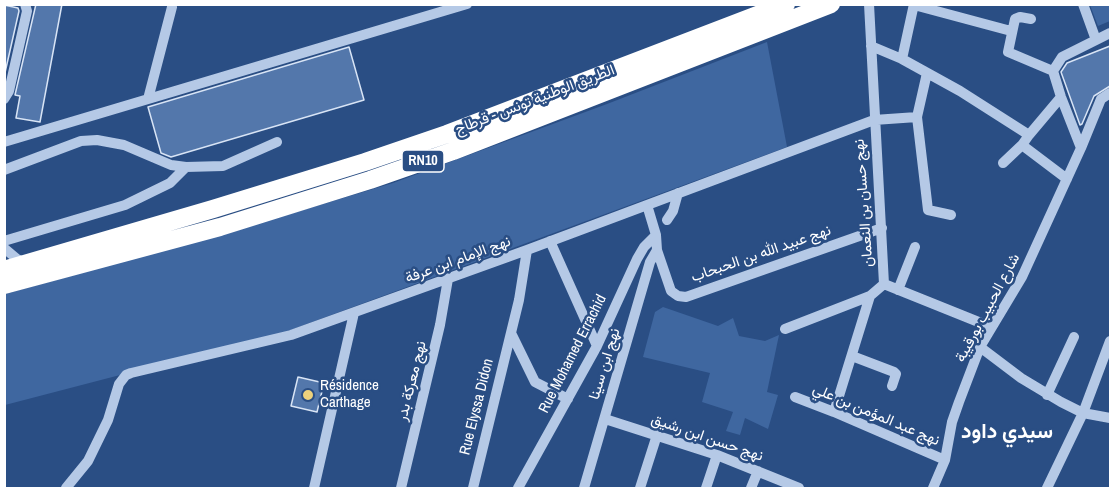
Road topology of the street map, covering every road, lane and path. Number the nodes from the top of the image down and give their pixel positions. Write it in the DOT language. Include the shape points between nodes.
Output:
graph roads {
  1 [pos="25,4"];
  2 [pos="467,4"];
  3 [pos="786,4"];
  4 [pos="831,4"];
  5 [pos="869,4"];
  6 [pos="1083,4"];
  7 [pos="914,5"];
  8 [pos="172,7"];
  9 [pos="440,9"];
  10 [pos="1031,19"];
  11 [pos="1011,31"];
  12 [pos="1110,33"];
  13 [pos="1096,40"];
  14 [pos="871,46"];
  15 [pos="902,59"];
  16 [pos="1053,71"];
  17 [pos="927,73"];
  18 [pos="1110,93"];
  19 [pos="1061,97"];
  20 [pos="4,99"];
  21 [pos="148,99"];
  22 [pos="917,117"];
  23 [pos="874,120"];
  24 [pos="76,121"];
  25 [pos="1029,135"];
  26 [pos="81,141"];
  27 [pos="4,142"];
  28 [pos="277,142"];
  29 [pos="1022,145"];
  30 [pos="1081,148"];
  31 [pos="1003,163"];
  32 [pos="186,167"];
  33 [pos="4,170"];
  34 [pos="1067,179"];
  35 [pos="678,193"];
  36 [pos="647,205"];
  37 [pos="951,215"];
  38 [pos="668,220"];
  39 [pos="882,228"];
  40 [pos="656,235"];
  41 [pos="4,241"];
  42 [pos="550,241"];
  43 [pos="915,247"];
  44 [pos="4,248"];
  45 [pos="527,250"];
  46 [pos="657,250"];
  47 [pos="26,263"];
  48 [pos="448,279"];
  49 [pos="6,281"];
  50 [pos="884,284"];
  51 [pos="898,290"];
  52 [pos="870,296"];
  53 [pos="354,313"];
  54 [pos="992,327"];
  55 [pos="785,328"];
  56 [pos="511,333"];
  57 [pos="1074,337"];
  58 [pos="1110,341"];
  59 [pos="597,346"];
  60 [pos="981,347"];
  61 [pos="852,356"];
  62 [pos="892,386"];
  63 [pos="1047,395"];
  64 [pos="795,397"];
  65 [pos="568,399"];
  66 [pos="834,412"];
  67 [pos="1083,413"];
  68 [pos="1110,418"];
  69 [pos="604,420"];
  70 [pos="657,435"];
  71 [pos="717,454"];
  72 [pos="945,460"];
  73 [pos="758,471"];
  74 [pos="522,487"];
  75 [pos="66,489"];
  76 [pos="314,489"];
  77 [pos="401,489"];
  78 [pos="473,489"];
  79 [pos="584,489"];
  80 [pos="640,489"];
  81 [pos="706,489"];
  82 [pos="751,489"];
  83 [pos="799,489"];
  84 [pos="933,489"];
  85 [pos="1047,489"];
  1 -- 20 [label="street" via="27,11"];
  2 -- 9 [label="street"];
  3 -- 47 [label="highway, الطريق الوطنية تونس - قرطاج / RN10" via="365,162"];
  4 -- 49 [label="highway, الطريق الوطنية تونس - قرطاج / RN10" via="370,180 220,227"];
  5 -- 14 [label="street, نهج حسان بن النعمان"];
  6 -- 13 [label="street"];
  7 -- 11 [label="street"];
  7 -- 15 [label="street"];
  8 -- 21 [label="street"];
  9 -- 21 [label="street"];
  10 -- 11 [label="street" via="1017,18"];
  11 -- 16 [label="street" via="1009,53"];
  12 -- 13 [label="street"];
  13 -- 16 [label="street" via="1062,57"];
  14 -- 15 [label="street"];
  14 -- 23 [label="street, نهج حسان بن النعمان"];
  15 -- 17 [label="street"];
  16 -- 19 [label="street"];
  17 -- 22 [label="street"];
  17 -- 25 [label="street"];
  18 -- 30 [label="street, شارع الحبيب بورقيبة" via="1101,99"];
  19 -- 25 [label="street"];
  19 -- 30 [label="street"];
  21 -- 24 [label="street"];
  22 -- 23 [label="street, نهج الإمام ابن عرفة"];
  22 -- 37 [label="street" via="928,210"];
  23 -- 35 [label="street, نهج الإمام ابن عرفة"];
  23 -- 39 [label="street, نهج حسان بن النعمان"];
  24 -- 26 [label="street"];
  24 -- 27 [label="street"];
  25 -- 29 [label="street"];
  26 -- 32 [label="street" via="124,145 171,165"];
  26 -- 33 [label="street"];
  28 -- 32 [label="street" via="223,166"];
  29 -- 31 [label="street"];
  29 -- 34 [label="street"];
  30 -- 34 [label="street, شارع الحبيب بورقيبة"];
  32 -- 41 [label="street" via="170,183 125,205"];
  34 -- 54 [label="street, شارع الحبيب بورقيبة" via="1022,277"];
  35 -- 36 [label="street, نهج الإمام ابن عرفة"];
  35 -- 38 [label="street"];
  36 -- 40 [label="street, نهج عبيد الله بن الحبحاب"];
  36 -- 42 [label="street, نهج الإمام ابن عرفة"];
  39 -- 46 [label="street, نهج عبيد الله بن الحبحاب" via="686,297 671,291"];
  39 -- 50 [label="street, نهج حسان بن النعمان"];
  40 -- 46 [label="street, نهج عبيد الله بن الحبحاب"];
  40 -- 59 [label="street, Rue Mohamed Errachid" via="637,260"];
  42 -- 45 [label="street, نهج الإمام ابن عرفة"];
  42 -- 59 [label="street"];
  43 -- 51 [label="street"];
  44 -- 47 [label="street"];
  45 -- 48 [label="street, نهج الإمام ابن عرفة"];
  45 -- 56 [label="street, Rue Elyssa Didon"];
  46 -- 69 [label="street, نهج ابن سينا" via="650,262"];
  47 -- 49 [label="highway, الطريق الوطنية تونس - قرطاج / RN10"];
  48 -- 53 [label="street, نهج الإمام ابن عرفة"];
  48 -- 77 [label="street, نهج معركة بدر"];
  50 -- 51 [label="street, نهج حسان بن النعمان"];
  50 -- 52 [label="street"];
  51 -- 54 [label="street, نهج حسان بن النعمان"];
  52 -- 55 [label="street"];
  52 -- 61 [label="street"];
  53 -- 75 [label="street, نهج الإمام ابن عرفة" via="291,335 126,375 88,461"];
  53 -- 76 [label="street"];
  54 -- 60 [label="street, شارع الحبيب بورقيبة"];
  56 -- 65 [label="street" via="535,382"];
  56 -- 78 [label="street, Rue Elyssa Didon"];
  57 -- 63 [label="street"];
  58 -- 67 [label="street"];
  59 -- 65 [label="street, Rue Mohamed Errachid"];
  60 -- 63 [label="street"];
  60 -- 72 [label="street, شارع الحبيب بورقيبة" via="958,402"];
  61 -- 62 [label="street" via="894,372"];
  61 -- 66 [label="street"];
  63 -- 67 [label="street"];
  64 -- 66 [label="street, نهج عبد المؤمن بن علي"];
  65 -- 74 [label="street, Rue Mohamed Errachid"];
  66 -- 72 [label="street, نهج عبد المؤمن بن علي"];
  67 -- 68 [label="street"];
  67 -- 85 [label="street"];
  69 -- 70 [label="street, نهج حسن ابن رشيق"];
  69 -- 79 [label="street, نهج ابن سينا"];
  70 -- 71 [label="street, نهج حسن ابن رشيق"];
  70 -- 80 [label="street"];
  71 -- 73 [label="street, نهج حسن ابن رشيق"];
  71 -- 81 [label="street"];
  72 -- 84 [label="street, شارع الحبيب بورقيبة"];
  73 -- 82 [label="street"];
  73 -- 83 [label="street, نهج حسن ابن رشيق"];
}
